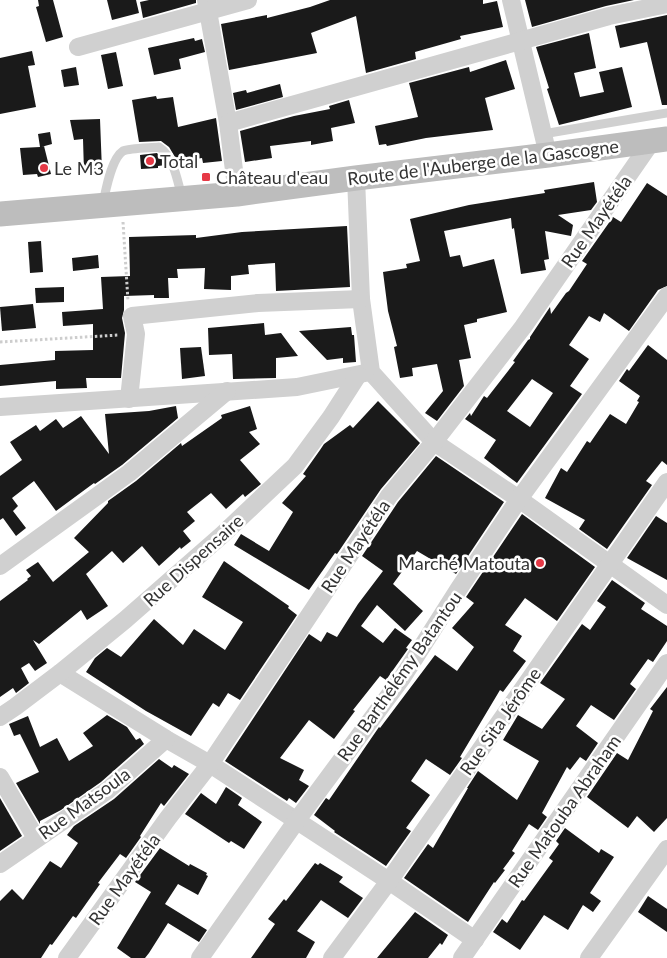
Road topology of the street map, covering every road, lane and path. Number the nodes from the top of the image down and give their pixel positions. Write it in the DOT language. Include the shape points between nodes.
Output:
graph roads {
  1 [pos="248,0"];
  2 [pos="511,0"];
  3 [pos="667,4"];
  4 [pos="207,6"];
  5 [pos="522,42"];
  6 [pos="78,47"];
  7 [pos="667,113"];
  8 [pos="228,123"];
  9 [pos="659,140"];
  10 [pos="546,145"];
  11 [pos="356,178"];
  12 [pos="237,194"];
  13 [pos="183,200"];
  14 [pos="112,205"];
  15 [pos="0,214"];
  16 [pos="667,296"];
  17 [pos="360,299"];
  18 [pos="132,316"];
  19 [pos="136,334"];
  20 [pos="0,342"];
  21 [pos="364,374"];
  22 [pos="227,391"];
  23 [pos="129,399"];
  24 [pos="0,407"];
  25 [pos="434,442"];
  26 [pos="667,482"];
  27 [pos="519,499"];
  28 [pos="609,564"];
  29 [pos="0,566"];
  30 [pos="667,605"];
  31 [pos="667,664"];
  32 [pos="60,673"];
  33 [pos="0,717"];
  34 [pos="166,739"];
  35 [pos="210,764"];
  36 [pos="0,777"];
  37 [pos="296,820"];
  38 [pos="36,838"];
  39 [pos="667,849"];
  40 [pos="0,864"];
  41 [pos="389,881"];
  42 [pos="475,940"];
  43 [pos="67,958"];
  44 [pos="200,958"];
  45 [pos="332,958"];
  46 [pos="462,958"];
  47 [pos="589,958"];
  1 -- 4 [label="street"];
  2 -- 5 [label="street"];
  3 -- 5 [label="street" via="609,16"];
  4 -- 6 [label="street"];
  4 -- 8 [label="street"];
  5 -- 8 [label="street"];
  5 -- 10 [label="street"];
  7 -- 10 [label="lane"];
  8 -- 12 [label="street"];
  9 -- 10 [label="street, Route de l'Auberge de la Gascogne"];
  9 -- 25 [label="street, Rue Mayétéla" via="523,327"];
  10 -- 11 [label="street, Route de l'Auberge de la Gascogne"];
  11 -- 12 [label="street, Route de l'Auberge de la Gascogne"];
  11 -- 17 [label="street"];
  12 -- 13 [label="street, Route de l'Auberge de la Gascogne"];
  13 -- 14 [label="street, Route de l'Auberge de la Gascogne"];
  13 -- 14 [label="lane" via="172,164 159,147 124,150 118,156 111,172"];
  14 -- 15 [label="street, Route de l'Auberge de la Gascogne"];
  14 -- 18 [label="path"];
  16 -- 27 [label="street, Rue Barthélémy Batantou"];
  17 -- 18 [label="street" via="258,303"];
  17 -- 21 [label="street"];
  18 -- 19 [label="street"];
  19 -- 20 [label="path"];
  19 -- 23 [label="street"];
  21 -- 22 [label="street" via="297,387"];
  21 -- 25 [label="street"];
  21 -- 32 [label="street, Rue Dispensaire" via="295,466 222,535"];
  22 -- 23 [label="street"];
  22 -- 29 [label="street" via="129,473"];
  23 -- 24 [label="street"];
  25 -- 27 [label="street"];
  25 -- 35 [label="street, Rue Mayétéla" via="388,496"];
  26 -- 28 [label="street, Rue Sita Jérôme"];
  27 -- 28 [label="street"];
  27 -- 37 [label="street, Rue Barthélémy Batantou" via="402,678"];
  28 -- 30 [label="street"];
  28 -- 41 [label="street, Rue Sita Jérôme"];
  31 -- 42 [label="street, Rue Matouba Abraham"];
  32 -- 33 [label="street, Rue Dispensaire"];
  32 -- 34 [label="street"];
  34 -- 35 [label="street"];
  34 -- 38 [label="street, Rue Matsoula" via="108,790"];
  35 -- 37 [label="street"];
  35 -- 43 [label="street, Rue Mayétéla"];
  36 -- 38 [label="street"];
  37 -- 41 [label="street"];
  37 -- 44 [label="street, Rue Barthélémy Batantou"];
  38 -- 40 [label="street, Rue Matsoula"];
  39 -- 47 [label="street"];
  41 -- 42 [label="street"];
  41 -- 45 [label="street, Rue Sita Jérôme"];
  42 -- 46 [label="street, Rue Matouba Abraham"];
}
